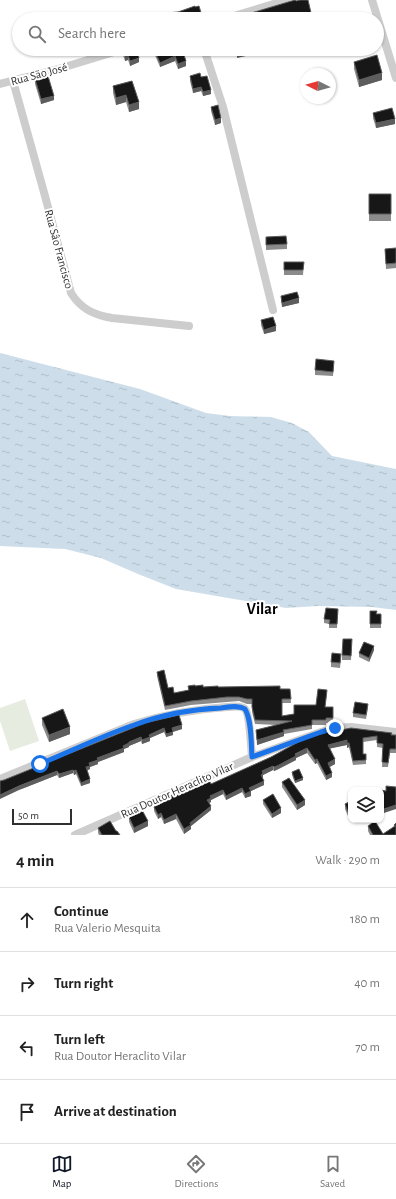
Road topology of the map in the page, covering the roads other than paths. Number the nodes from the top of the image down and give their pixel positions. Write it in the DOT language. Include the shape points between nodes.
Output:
graph roads {
  1 [pos="287,0"];
  2 [pos="372,0"];
  3 [pos="247,12"];
  4 [pos="376,12"];
  5 [pos="384,39"];
  6 [pos="101,56"];
  7 [pos="206,56"];
  8 [pos="396,78"];
  9 [pos="13,81"];
  10 [pos="0,84"];
  11 [pos="273,310"];
  12 [pos="189,326"];
  13 [pos="396,732"];
  14 [pos="252,757"];
  15 [pos="0,780"];
  16 [pos="91,832"];
  17 [pos="75,835"];
  1 -- 3 [label="street"];
  2 -- 4 [label="street"];
  5 -- 8 [label="street"];
  6 -- 9 [label="street, Rua São José"];
  7 -- 11 [label="street" via="223,107"];
  9 -- 10 [label="street, Rua São José"];
  9 -- 12 [label="street, Rua Sâo Francisco" via="75,301 91,313 102,316"];
  13 -- 14 [label="street, Rua Doutor Heraclito Vilar" via="351,727 335,728"];
  14 -- 15 [label="street" via="245,709 214,708 182,712 141,722"];
  14 -- 16 [label="street, Rua Doutor Heraclito Vilar"];
  16 -- 17 [label="street, Rua Doutor Heraclito Vilar"];
}
